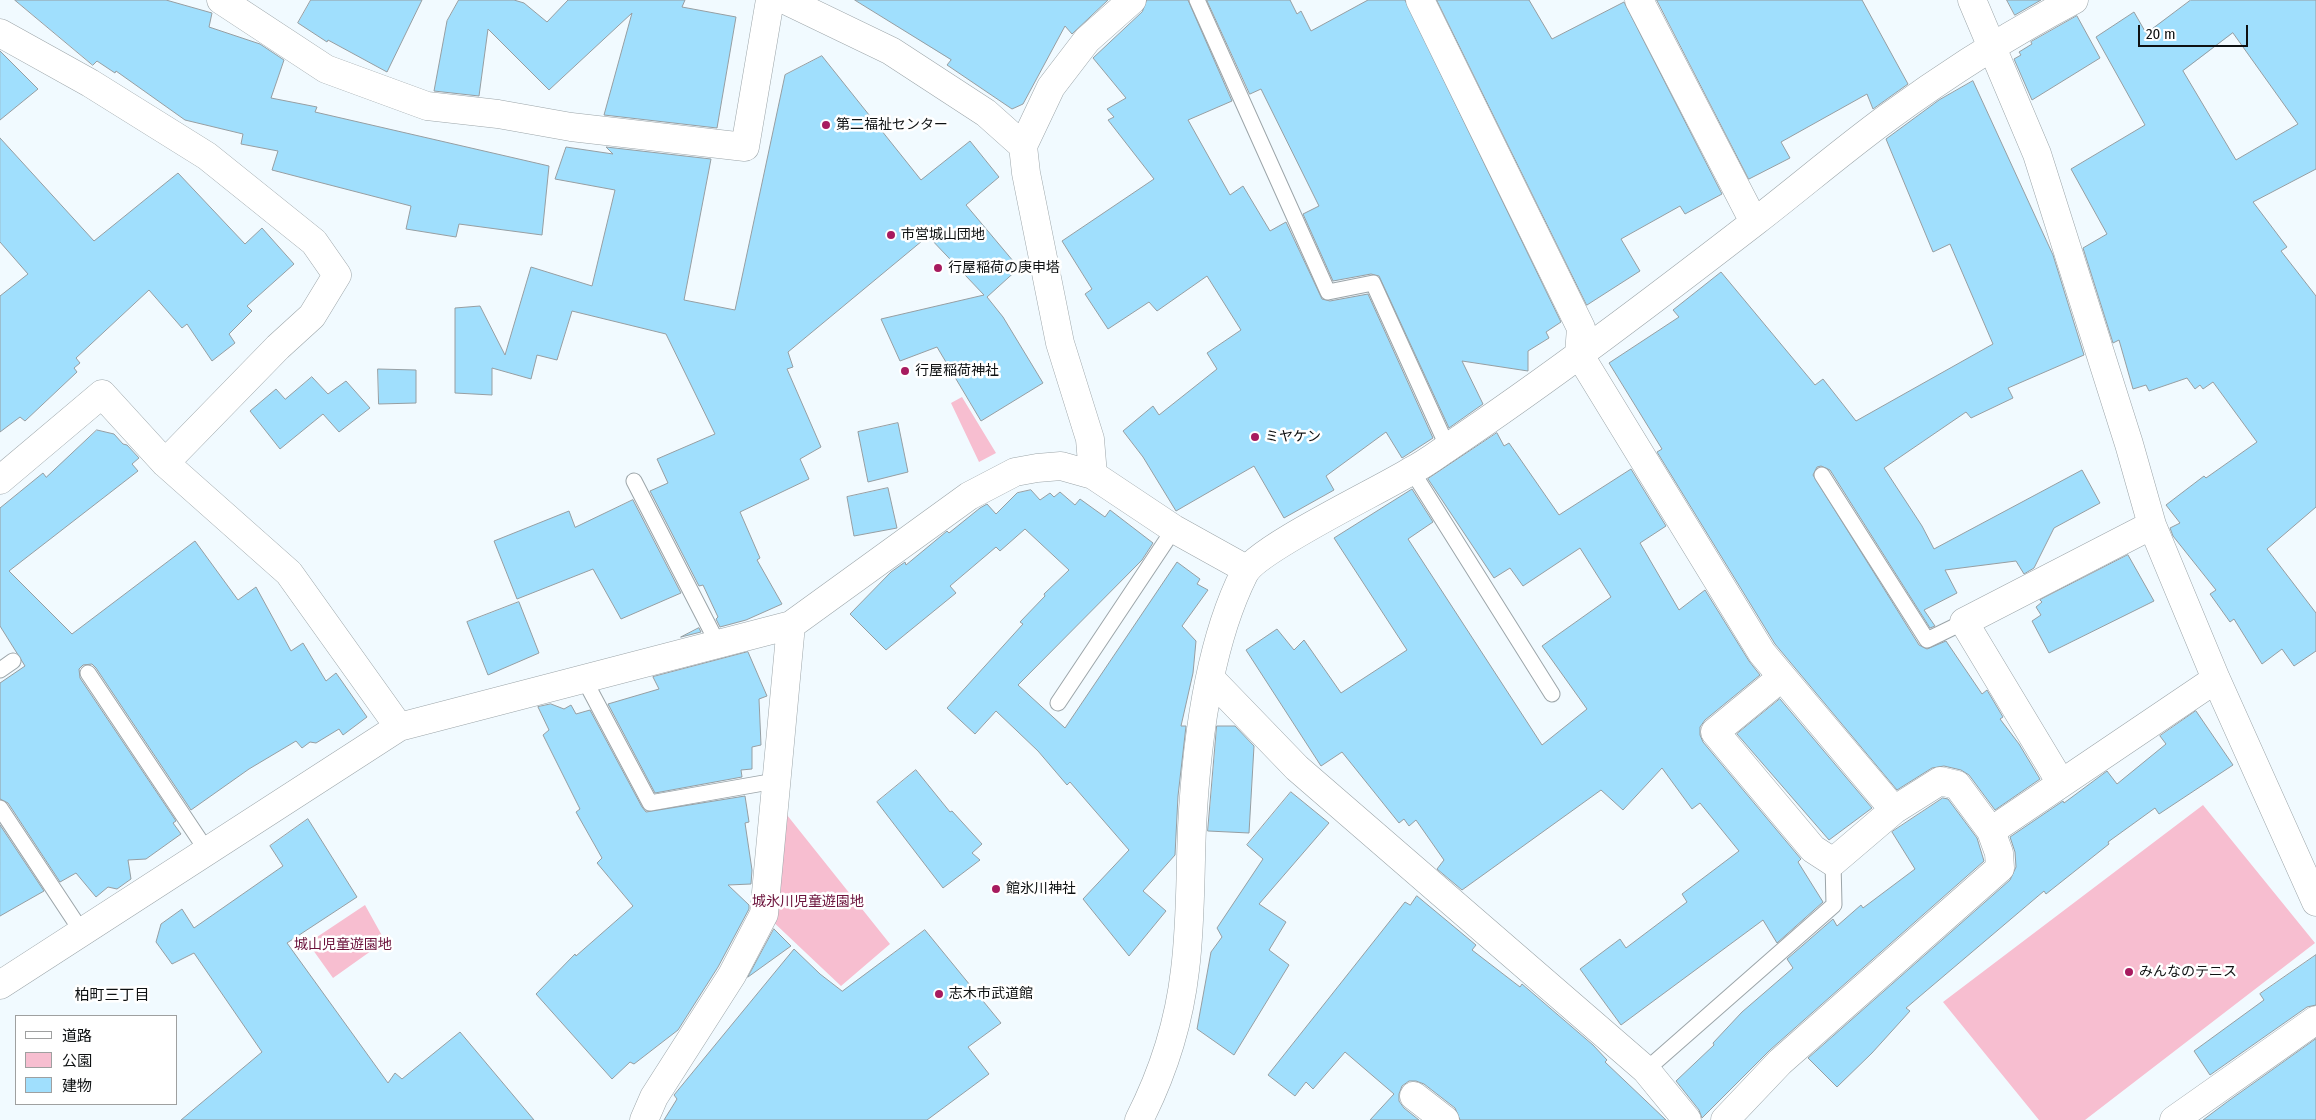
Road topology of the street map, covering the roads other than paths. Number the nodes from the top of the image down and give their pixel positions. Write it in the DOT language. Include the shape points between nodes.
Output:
graph roads {
  1 [pos="221,0"];
  2 [pos="770,0"];
  3 [pos="1132,0"];
  4 [pos="1196,0"];
  5 [pos="1420,0"];
  6 [pos="1639,0"];
  7 [pos="1972,0"];
  8 [pos="2074,0"];
  9 [pos="798,3"];
  10 [pos="0,32"];
  11 [pos="1992,45"];
  12 [pos="1023,146"];
  13 [pos="1754,222"];
  14 [pos="1579,354"];
  15 [pos="1448,448"];
  16 [pos="165,463"];
  17 [pos="1412,471"];
  18 [pos="1093,475"];
  19 [pos="1822,475"];
  20 [pos="0,480"];
  21 [pos="634,482"];
  22 [pos="2152,525"];
  23 [pos="1174,529"];
  24 [pos="1246,569"];
  25 [pos="1964,622"];
  26 [pos="791,625"];
  27 [pos="718,644"];
  28 [pos="13,661"];
  29 [pos="0,670"];
  30 [pos="88,674"];
  31 [pos="1782,677"];
  32 [pos="584,679"];
  33 [pos="1211,679"];
  34 [pos="2216,679"];
  35 [pos="1552,694"];
  36 [pos="1058,703"];
  37 [pos="399,727"];
  38 [pos="775,781"];
  39 [pos="2061,783"];
  40 [pos="0,808"];
  41 [pos="1894,810"];
  42 [pos="1991,831"];
  43 [pos="207,852"];
  44 [pos="1833,862"];
  45 [pos="2316,902"];
  46 [pos="82,932"];
  47 [pos="0,985"];
  48 [pos="2316,1020"];
  49 [pos="1646,1070"];
  50 [pos="1414,1096"];
  51 [pos="647,1119"];
  52 [pos="1139,1120"];
  53 [pos="1445,1120"];
  54 [pos="1687,1120"];
  55 [pos="1725,1120"];
  56 [pos="2174,1120"];
  1 -- 2 [label="street" via="326,69 427,106 745,147"];
  3 -- 12 [label="street" via="1087,40 1057,79"];
  4 -- 15 [label="lane" via="1328,292 1373,283"];
  5 -- 14 [label="street" via="1581,328"];
  6 -- 13 [label="street"];
  7 -- 11 [label="street"];
  8 -- 11 [label="street"];
  9 -- 12 [label="street" via="891,51 986,112"];
  10 -- 16 [label="street" via="207,156 314,242 337,275 312,316"];
  11 -- 13 [label="street" via="1886,119"];
  11 -- 22 [label="street" via="2037,154 2130,444"];
  12 -- 18 [label="street" via="1060,343 1090,439"];
  13 -- 14 [label="street"];
  14 -- 15 [label="street"];
  14 -- 31 [label="street" via="1762,653"];
  15 -- 17 [label="street"];
  16 -- 20 [label="street" via="102,394"];
  16 -- 37 [label="street" via="289,573"];
  17 -- 24 [label="street" via="1285,541"];
  17 -- 35 [label="lane"];
  18 -- 23 [label="street"];
  18 -- 26 [label="street" via="1061,466 1015,472 969,496"];
  19 -- 25 [label="lane" via="1927,640"];
  21 -- 27 [label="lane"];
  22 -- 25 [label="street"];
  22 -- 34 [label="street"];
  23 -- 24 [label="street"];
  23 -- 36 [label="lane"];
  24 -- 33 [label="street" via="1222,633"];
  25 -- 39 [label="street"];
  26 -- 27 [label="street"];
  26 -- 38 [label="street"];
  27 -- 32 [label="street"];
  28 -- 29 [label="lane"];
  30 -- 43 [label="lane"];
  31 -- 41 [label="street"];
  31 -- 44 [label="street" via="1715,732 1813,849"];
  32 -- 37 [label="street"];
  32 -- 38 [label="lane" via="650,803"];
  33 -- 49 [label="street" via="1297,768"];
  33 -- 52 [label="street" via="1203,718 1192,826 1185,971 1172,1038 1154,1090"];
  34 -- 39 [label="street"];
  34 -- 45 [label="street"];
  37 -- 43 [label="street"];
  38 -- 51 [label="street" via="764,914 732,975 654,1097"];
  39 -- 42 [label="street"];
  40 -- 46 [label="lane"];
  41 -- 42 [label="street" via="1940,781 1957,785"];
  41 -- 44 [label="street"];
  42 -- 55 [label="street" via="1999,853 2000,868 1780,1062"];
  43 -- 46 [label="street"];
  44 -- 49 [label="lane" via="1834,905"];
  46 -- 47 [label="street"];
  48 -- 56 [label="street"];
  49 -- 54 [label="street"];
  50 -- 53 [label="street"];
}
